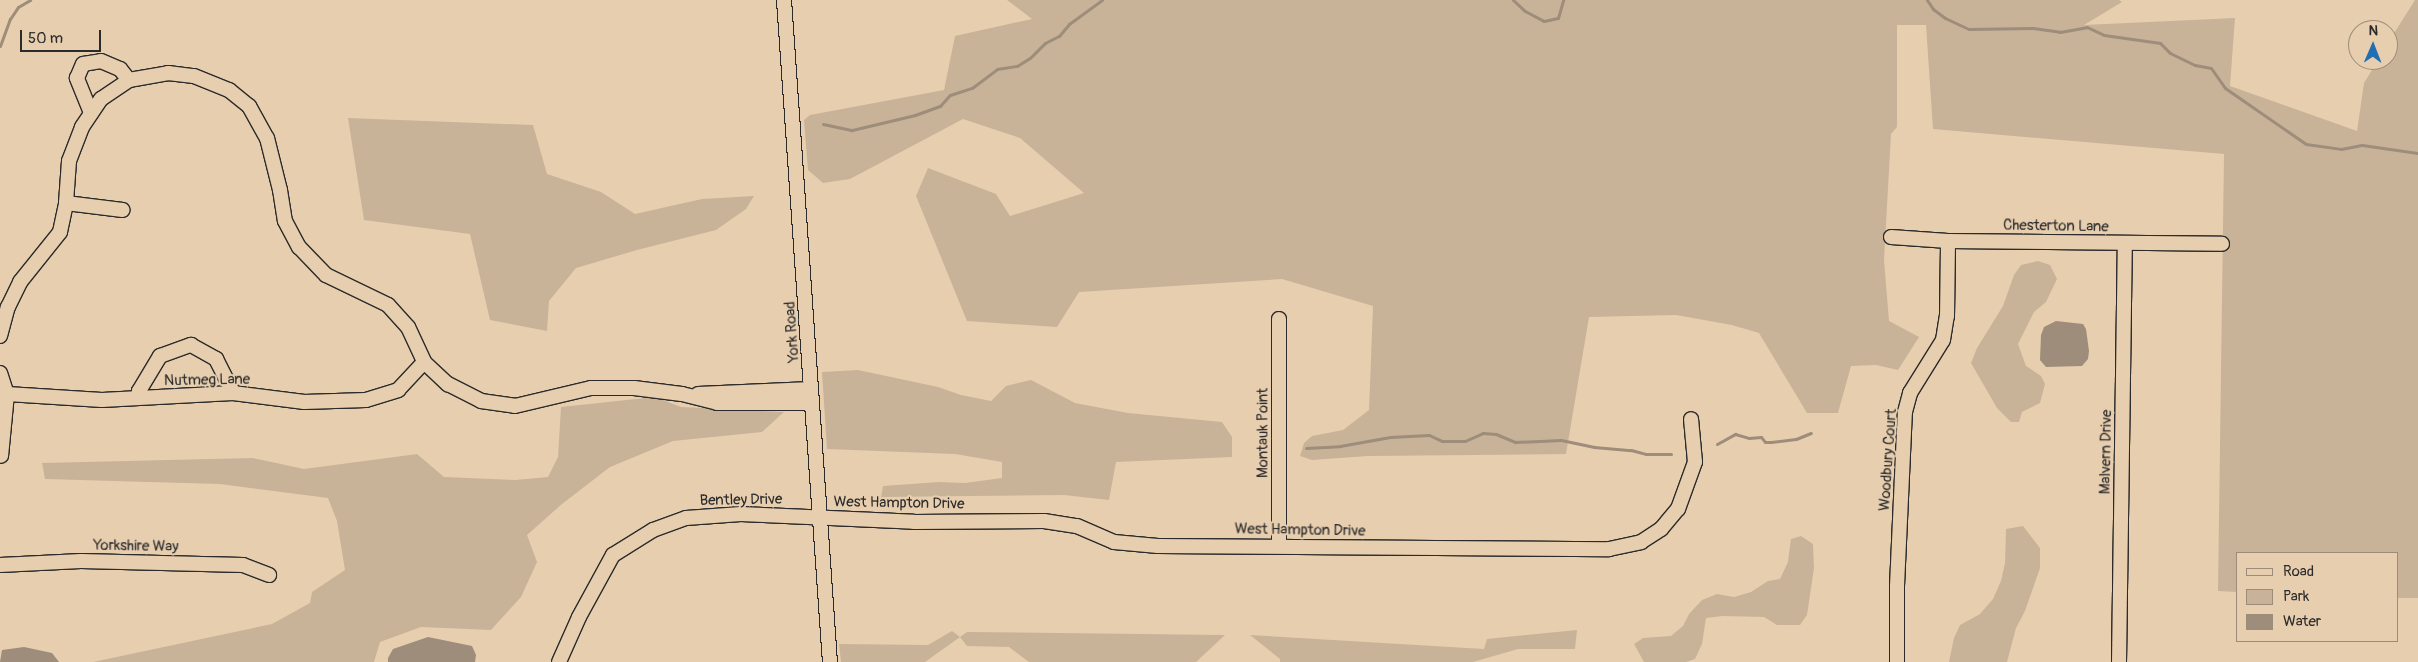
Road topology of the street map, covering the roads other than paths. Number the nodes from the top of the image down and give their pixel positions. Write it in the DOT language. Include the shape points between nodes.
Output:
graph roads {
  1 [pos="784,0"];
  2 [pos="129,80"];
  3 [pos="92,113"];
  4 [pos="66,203"];
  5 [pos="123,210"];
  6 [pos="1891,237"];
  7 [pos="1948,241"];
  8 [pos="2125,243"];
  9 [pos="2222,244"];
  10 [pos="1279,319"];
  11 [pos="0,336"];
  12 [pos="424,362"];
  13 [pos="0,373"];
  14 [pos="233,393"];
  15 [pos="7,394"];
  16 [pos="812,396"];
  17 [pos="138,398"];
  18 [pos="1692,419"];
  19 [pos="1,456"];
  20 [pos="819,518"];
  21 [pos="1279,546"];
  22 [pos="0,565"];
  23 [pos="269,575"];
  24 [pos="559,662"];
  25 [pos="830,662"];
  26 [pos="1897,662"];
  27 [pos="2120,662"];
  1 -- 16 [label="street, York Road"];
  2 -- 3 [label="street" via="102,100"];
  2 -- 3 [label="street" via="120,68 101,61 82,64 77,78"];
  2 -- 12 [label="street" via="168,73 194,76 229,90 249,106 267,138 285,221 298,247 326,275 388,305 408,327"];
  3 -- 4 [label="street" via="82,127 68,161"];
  4 -- 5 [label="street"];
  4 -- 11 [label="street" via="60,232 20,282 8,307"];
  6 -- 7 [label="street, Chesterton Lane"];
  7 -- 8 [label="street, Chesterton Lane"];
  7 -- 26 [label="street, Woodbury Court" via="1947,316 1943,340 1910,393 1905,412"];
  8 -- 9 [label="street, Chesterton Lane"];
  8 -- 27 [label="street, Malvern Drive"];
  10 -- 21 [label="street, Montauk Point"];
  12 -- 14 [label="street, Nutmeg Lane" via="398,390 366,400 304,402"];
  12 -- 16 [label="street" via="448,384 481,401 515,406 590,388 634,388 682,394"];
  13 -- 15 [label="street"];
  14 -- 17 [label="street, Nutmeg Lane"];
  14 -- 17 [label="street" via="216,358 191,346 160,356"];
  15 -- 17 [label="street, Nutmeg Lane" via="102,400"];
  15 -- 19 [label="street"];
  16 -- 20 [label="street, York Road"];
  18 -- 21 [label="street, West Hampton Drive" via="1695,462 1678,509 1661,529 1641,542 1610,549"];
  20 -- 21 [label="street, West Hampton Drive" via="914,522 1044,521 1078,526 1114,542 1158,546"];
  20 -- 24 [label="street, Bentley Drive" via="741,514 686,518 653,530 613,555"];
  20 -- 25 [label="street, York Road"];
  22 -- 23 [label="street, Yorkshire Way" via="81,561 243,565"];
}
